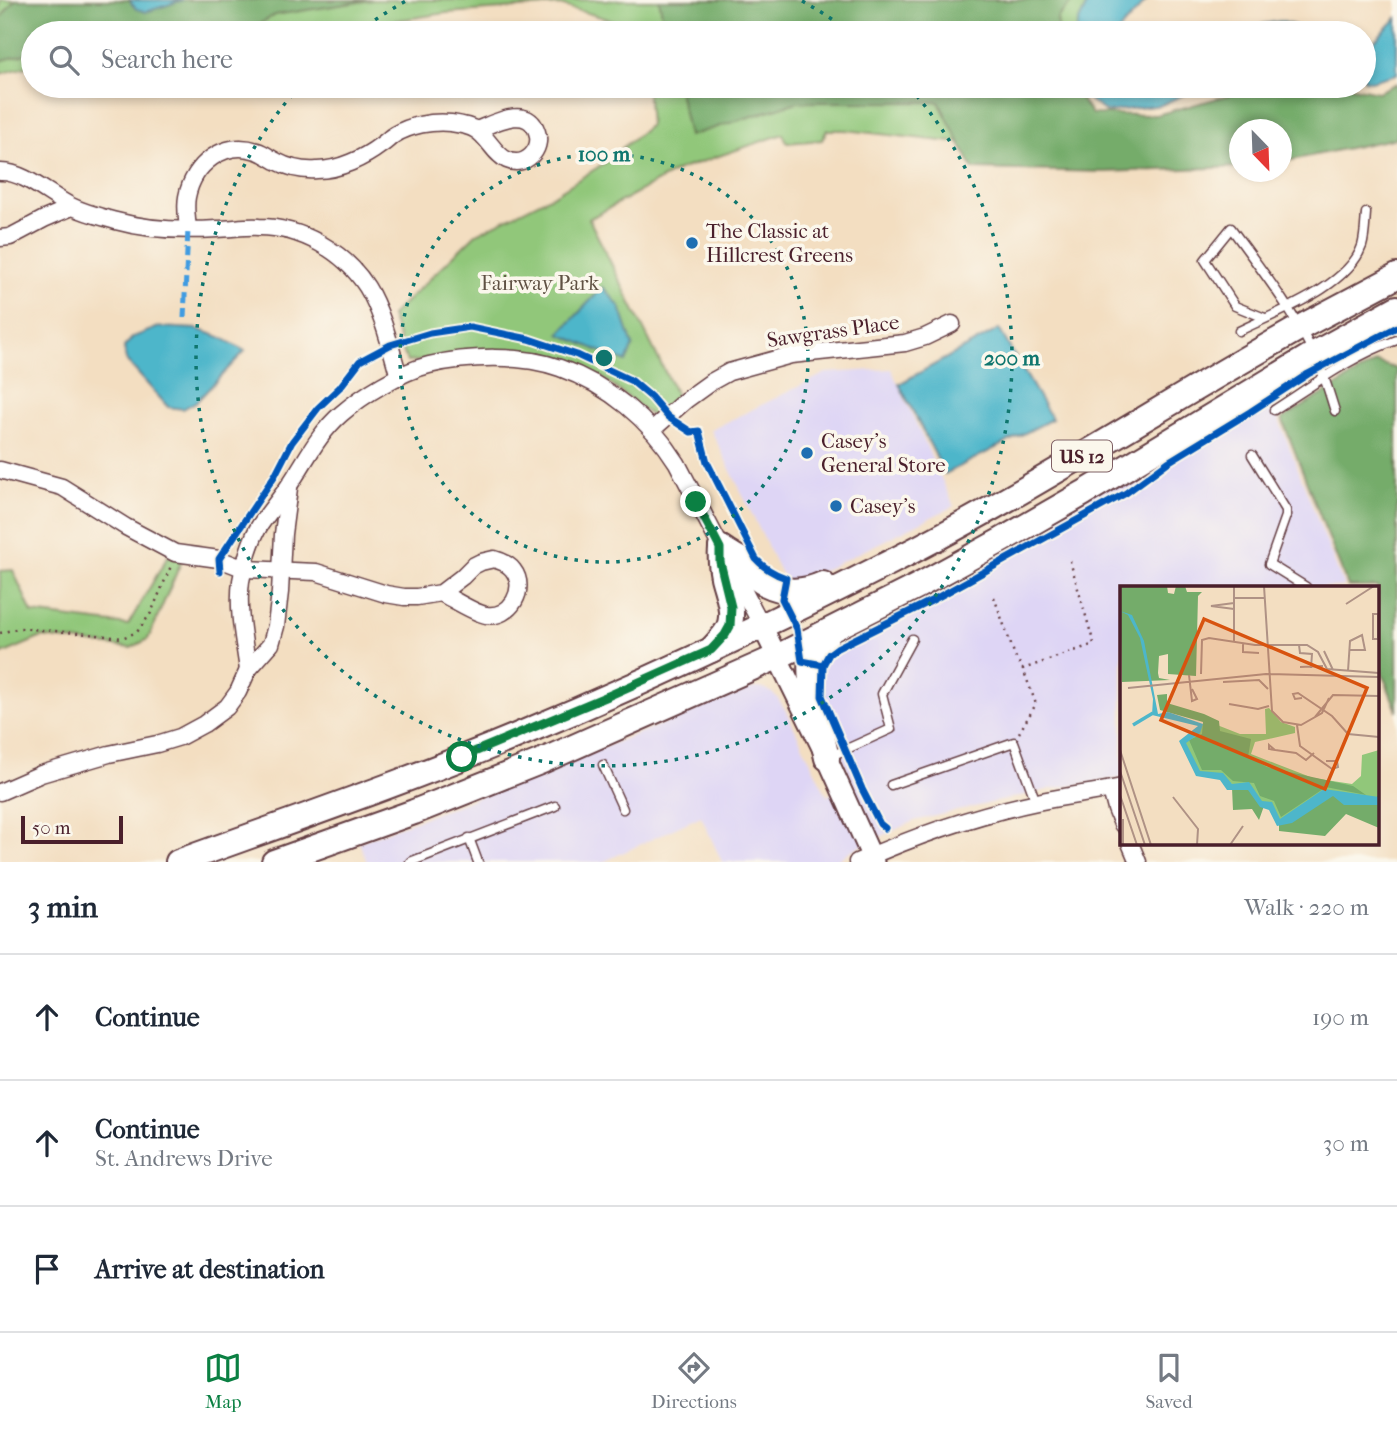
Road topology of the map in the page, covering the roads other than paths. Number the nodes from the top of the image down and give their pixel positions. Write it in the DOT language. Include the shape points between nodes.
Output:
graph roads {
  1 [pos="477,130"];
  2 [pos="0,172"];
  3 [pos="72,207"];
  4 [pos="1366,213"];
  5 [pos="188,229"];
  6 [pos="0,238"];
  7 [pos="1397,276"];
  8 [pos="1397,309"];
  9 [pos="1265,318"];
  10 [pos="1294,318"];
  11 [pos="952,324"];
  12 [pos="1239,331"];
  13 [pos="1397,340"];
  14 [pos="1319,366"];
  15 [pos="399,377"];
  16 [pos="1274,410"];
  17 [pos="1335,411"];
  18 [pos="653,429"];
  19 [pos="1101,445"];
  20 [pos="1252,455"];
  21 [pos="1066,465"];
  22 [pos="0,470"];
  23 [pos="289,485"];
  24 [pos="720,548"];
  25 [pos="245,569"];
  26 [pos="281,570"];
  27 [pos="1304,586"];
  28 [pos="441,593"];
  29 [pos="762,626"];
  30 [pos="833,629"];
  31 [pos="912,639"];
  32 [pos="711,650"];
  33 [pos="777,657"];
  34 [pos="248,670"];
  35 [pos="827,758"];
  36 [pos="542,761"];
  37 [pos="604,765"];
  38 [pos="891,785"];
  39 [pos="1117,789"];
  40 [pos="0,792"];
  41 [pos="1036,802"];
  42 [pos="555,806"];
  43 [pos="623,809"];
  44 [pos="1120,819"];
  45 [pos="469,838"];
  46 [pos="1130,844"];
  47 [pos="867,860"];
  48 [pos="178,862"];
  49 [pos="274,862"];
  50 [pos="410,862"];
  51 [pos="478,862"];
  52 [pos="1138,862"];
  1 -- 5 [label="street" via="452,123 419,125 351,162 318,170 286,166 259,151 226,150 194,175 186,200"];
  2 -- 3 [label="street" via="20,176"];
  3 -- 5 [label="street" via="118,222"];
  3 -- 6 [label="street"];
  4 -- 10 [label="lane" via="1362,247 1353,262 1312,296"];
  5 -- 15 [label="street" via="286,230 331,250 366,286"];
  7 -- 10 [label="main road, US 12"];
  8 -- 14 [label="main road, US 12"];
  9 -- 10 [label="lane"];
  9 -- 10 [label="lane" via="1235,306 1205,260 1231,228"];
  9 -- 12 [label="lane"];
  10 -- 14 [label="lane"];
  10 -- 19 [label="main road, US 12"];
  11 -- 18 [label="street, Sawgrass Place" via="905,343 791,355 729,372"];
  13 -- 14 [label="lane"];
  14 -- 16 [label="lane"];
  14 -- 17 [label="lane"];
  14 -- 30 [label="main road, US 12"];
  15 -- 18 [label="street" via="428,366 468,360 530,360 592,382"];
  15 -- 23 [label="street" via="342,413 307,454"];
  18 -- 24 [label="street" via="677,463"];
  19 -- 21 [label="main road, US 12"];
  19 -- 33 [label="main road" via="1052,485 888,583 797,629 777,646"];
  20 -- 27 [label="lane" via="1286,510 1269,564"];
  21 -- 24 [label="main road" via="1016,484 808,590 772,587"];
  21 -- 29 [label="main road, US 12" via="896,560"];
  22 -- 25 [label="street" via="62,487 175,553 219,559"];
  23 -- 25 [label="street" via="259,527"];
  23 -- 26 [label="street"];
  24 -- 29 [label="street"];
  24 -- 32 [label="main road" via="731,617 725,635"];
  25 -- 26 [label="street"];
  25 -- 34 [label="street" via="241,614"];
  26 -- 28 [label="street" via="316,572 404,597"];
  26 -- 34 [label="street" via="271,644"];
  28 -- 28 [label="street" via="486,615 505,611 519,594 513,569 494,559 473,566"];
  29 -- 32 [label="main road, US 12"];
  29 -- 33 [label="street"];
  29 -- 36 [label="main road" via="757,645 749,652"];
  30 -- 33 [label="main road, US 12"];
  30 -- 35 [label="main road" via="814,647 809,663"];
  31 -- 35 [label="lane" via="882,694 891,729"];
  32 -- 48 [label="main road, US 12" via="514,737"];
  33 -- 35 [label="street"];
  33 -- 36 [label="main road, US 12"];
  34 -- 40 [label="street" via="227,707 180,737 41,774"];
  35 -- 47 [label="street"];
  36 -- 49 [label="main road, US 12"];
  37 -- 43 [label="lane"];
  38 -- 41 [label="lane" via="1014,742"];
  39 -- 41 [label="street"];
  39 -- 44 [label="street"];
  41 -- 47 [label="street" via="947,826"];
  42 -- 45 [label="lane"];
  45 -- 50 [label="lane"];
  45 -- 51 [label="lane"];
  46 -- 52 [label="street"];
}
